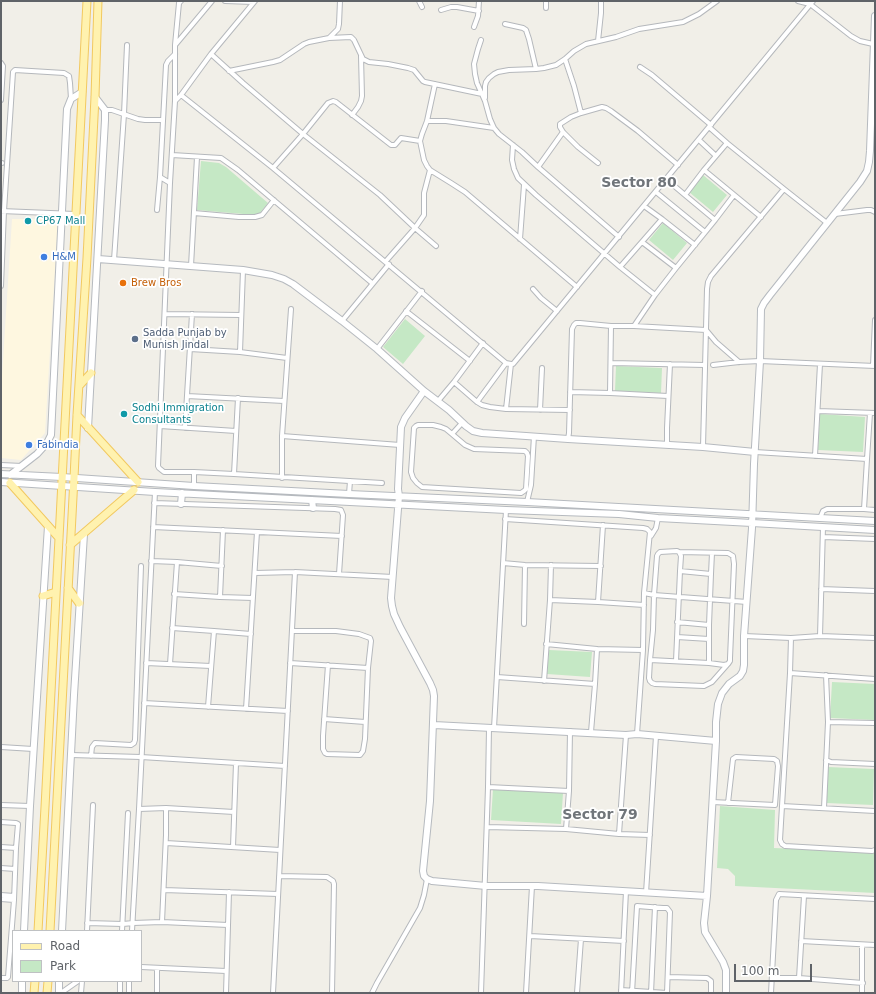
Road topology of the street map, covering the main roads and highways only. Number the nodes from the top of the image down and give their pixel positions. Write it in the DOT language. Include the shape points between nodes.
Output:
graph roads {
  1 [pos="98,1"];
  2 [pos="87,2"];
  3 [pos="91,373"];
  4 [pos="79,386"];
  5 [pos="77,415"];
  6 [pos="138,482"];
  7 [pos="10,483"];
  8 [pos="134,490"];
  9 [pos="59,538"];
  10 [pos="70,545"];
  11 [pos="68,588"];
  12 [pos="56,592"];
  13 [pos="43,596"];
  14 [pos="80,604"];
  15 [pos="38,930"];
  16 [pos="50,930"];
  17 [pos="35,982"];
  18 [pos="48,982"];
  19 [pos="34,993"];
  20 [pos="47,993"];
  1 -- 4 [label="main road"];
  2 -- 9 [label="main road"];
  3 -- 4 [label="main road"];
  4 -- 5 [label="main road"];
  5 -- 6 [label="main road"];
  5 -- 10 [label="main road"];
  7 -- 9 [label="main road"];
  8 -- 10 [label="main road"];
  9 -- 12 [label="main road"];
  10 -- 11 [label="main road"];
  11 -- 14 [label="main road"];
  11 -- 16 [label="main road"];
  12 -- 13 [label="main road"];
  12 -- 15 [label="main road"];
  17 -- 19 [label="main road"];
  18 -- 20 [label="main road"];
}
